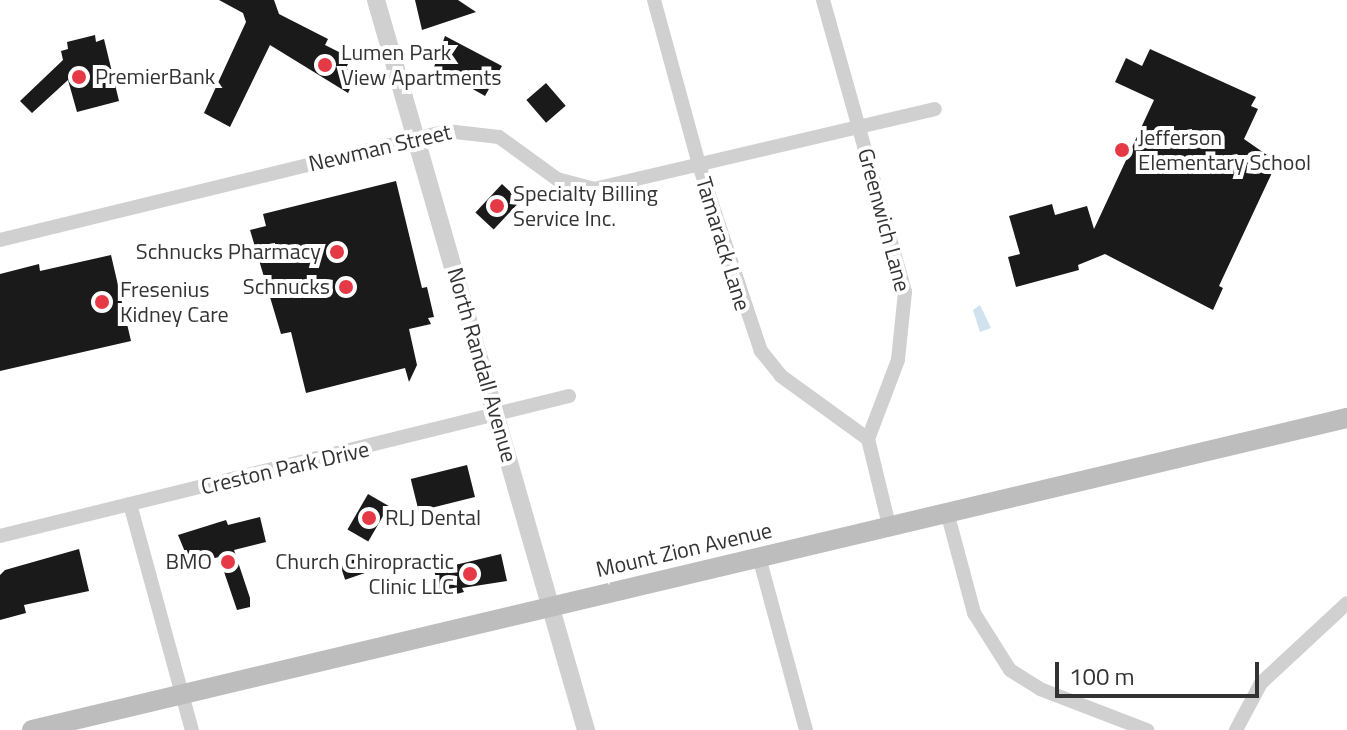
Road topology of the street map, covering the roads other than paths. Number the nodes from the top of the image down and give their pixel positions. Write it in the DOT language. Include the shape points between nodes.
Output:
graph roads {
  1 [pos="376,0"];
  2 [pos="654,0"];
  3 [pos="823,0"];
  4 [pos="935,109"];
  5 [pos="860,127"];
  6 [pos="417,138"];
  7 [pos="699,165"];
  8 [pos="0,240"];
  9 [pos="569,396"];
  10 [pos="497,417"];
  11 [pos="1347,418"];
  12 [pos="868,439"];
  13 [pos="130,504"];
  14 [pos="947,512"];
  15 [pos="889,525"];
  16 [pos="0,536"];
  17 [pos="759,557"];
  18 [pos="1347,603"];
  19 [pos="551,605"];
  20 [pos="182,694"];
  21 [pos="32,730"];
  22 [pos="192,730"];
  23 [pos="586,730"];
  24 [pos="806,730"];
  25 [pos="1147,730"];
  26 [pos="1236,730"];
  1 -- 6 [label="street, North Randall Avenue"];
  2 -- 7 [label="street, Tamarack Lane"];
  3 -- 5 [label="street, Greenwich Lane"];
  4 -- 5 [label="street, Newman Street"];
  5 -- 7 [label="street, Newman Street"];
  5 -- 12 [label="street, Greenwich Lane" via="905,292 898,360"];
  6 -- 7 [label="street, Newman Street" via="463,129 485,131 511,143 557,179 594,189"];
  6 -- 8 [label="street, Newman Street"];
  6 -- 10 [label="street, North Randall Avenue"];
  7 -- 12 [label="street, Tamarack Lane" via="761,351 781,376"];
  9 -- 10 [label="street, Creston Park Drive"];
  10 -- 13 [label="street, Creston Park Drive"];
  10 -- 19 [label="street, North Randall Avenue"];
  11 -- 14 [label="main road, Mount Zion Avenue"];
  12 -- 15 [label="street"];
  13 -- 16 [label="street, Creston Park Drive"];
  13 -- 20 [label="street"];
  14 -- 15 [label="main road, Mount Zion Avenue"];
  14 -- 25 [label="street" via="974,613 1010,670 1040,689"];
  15 -- 17 [label="main road, Mount Zion Avenue"];
  17 -- 19 [label="main road, Mount Zion Avenue"];
  17 -- 24 [label="street"];
  18 -- 26 [label="street" via="1261,683"];
  19 -- 20 [label="main road, Mount Zion Avenue"];
  19 -- 23 [label="street, North Randall Avenue"];
  20 -- 21 [label="main road, Mount Zion Avenue"];
  20 -- 22 [label="street"];
}
